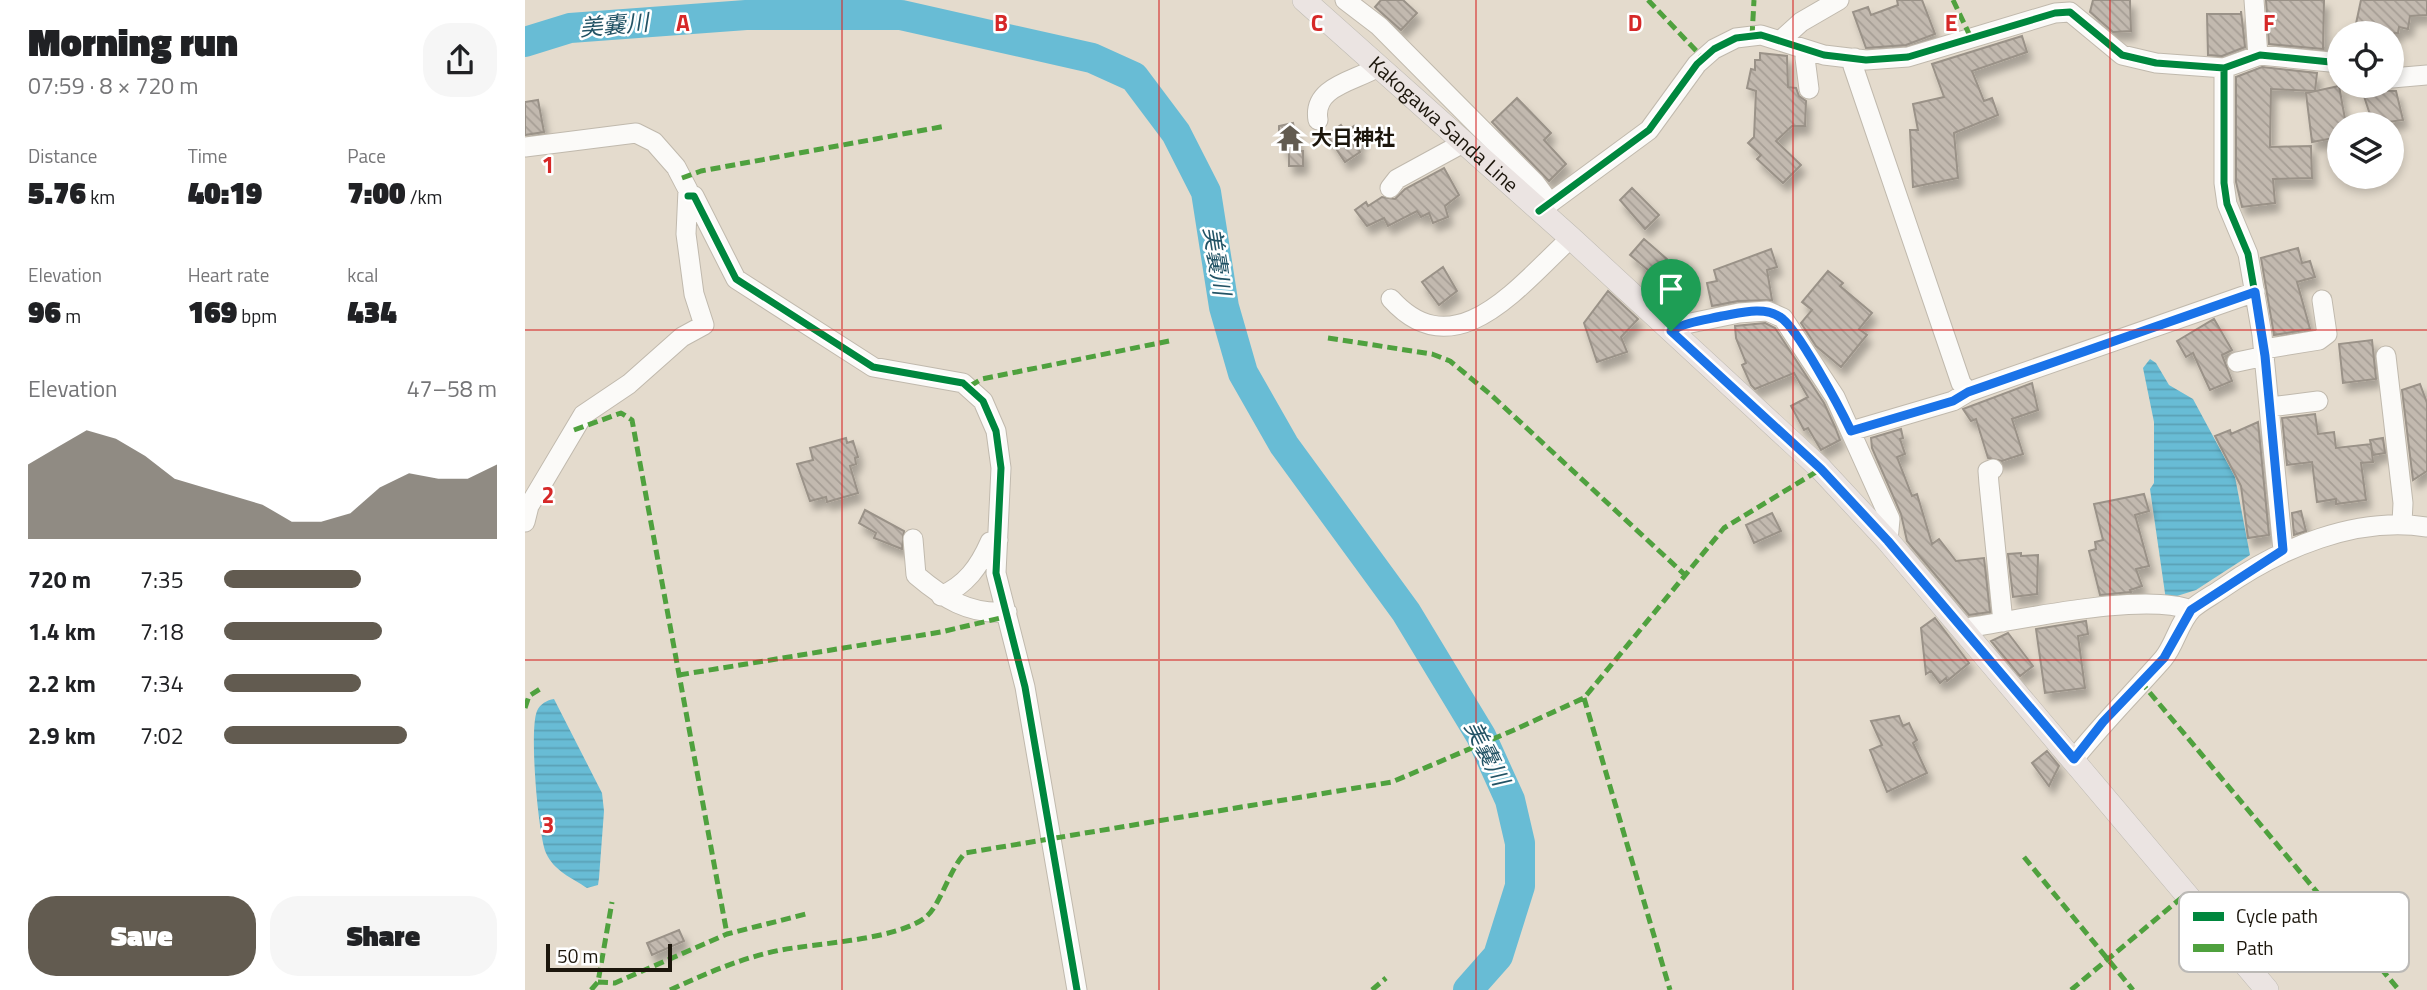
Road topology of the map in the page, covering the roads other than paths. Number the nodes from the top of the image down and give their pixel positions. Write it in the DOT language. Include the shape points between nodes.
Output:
graph roads {
  1 [pos="1304,0"];
  2 [pos="1345,0"];
  3 [pos="1839,0"];
  4 [pos="2254,0"];
  5 [pos="2063,6"];
  6 [pos="1780,41"];
  7 [pos="1808,50"];
  8 [pos="2258,56"];
  9 [pos="1855,58"];
  10 [pos="2327,62"];
  11 [pos="1378,67"];
  12 [pos="2224,68"];
  13 [pos="2427,75"];
  14 [pos="2404,77"];
  15 [pos="1809,89"];
  16 [pos="1318,120"];
  17 [pos="1463,143"];
  18 [pos="525,146"];
  19 [pos="1390,188"];
  20 [pos="688,196"];
  21 [pos="1545,207"];
  22 [pos="1571,238"];
  23 [pos="2255,292"];
  24 [pos="1391,299"];
  25 [pos="2322,300"];
  26 [pos="1671,331"];
  27 [pos="2264,353"];
  28 [pos="2386,356"];
  29 [pos="2237,362"];
  30 [pos="1968,392"];
  31 [pos="2318,401"];
  32 [pos="2270,407"];
  33 [pos="1851,431"];
  34 [pos="1993,469"];
  35 [pos="525,522"];
  36 [pos="2402,523"];
  37 [pos="2427,527"];
  38 [pos="913,539"];
  39 [pos="998,540"];
  40 [pos="1888,541"];
  41 [pos="2283,550"];
  42 [pos="941,596"];
  43 [pos="2191,610"];
  44 [pos="1007,612"];
  45 [pos="2003,622"];
  46 [pos="1965,631"];
  47 [pos="2074,759"];
  48 [pos="2185,892"];
  49 [pos="2252,972"];
  50 [pos="1077,990"];
  51 [pos="2267,990"];
  1 -- 11 [label="main road, Kakogawa Sanda Line"];
  2 -- 21 [label="street" via="1380,26 1535,183"];
  3 -- 6 [label="street" via="1801,22"];
  4 -- 8 [label="street"];
  5 -- 9 [label="street" via="1908,57"];
  5 -- 12 [label="street" via="2122,55 2156,63"];
  6 -- 7 [label="street"];
  6 -- 21 [label="street" via="1752,36 1714,49 1697,64 1649,130"];
  7 -- 9 [label="street"];
  7 -- 15 [label="street"];
  8 -- 10 [label="street"];
  8 -- 12 [label="street"];
  9 -- 30 [label="street" via="1853,66 1961,383"];
  11 -- 16 [label="street" via="1321,97"];
  11 -- 17 [label="main road, Kakogawa Sanda Line"];
  12 -- 23 [label="street" via="2224,183 2227,204 2248,254"];
  13 -- 14 [label="street"];
  17 -- 19 [label="street" via="1397,179"];
  17 -- 21 [label="main road, Kakogawa Sanda Line"];
  18 -- 20 [label="street" via="636,133 654,142 676,167"];
  20 -- 35 [label="street" via="686,234 704,325 682,337 629,384 583,415 529,506"];
  20 -- 39 [label="street" via="694,196 736,279 785,313 873,367 954,380 974,390 996,431 1001,468"];
  21 -- 22 [label="main road, Kakogawa Sanda Line"];
  22 -- 24 [label="street" via="1495,307 1465,325 1446,328 1405,315"];
  22 -- 26 [label="main road, Kakogawa Sanda Line"];
  23 -- 27 [label="street"];
  23 -- 30 [label="street"];
  25 -- 27 [label="street" via="2327,334"];
  26 -- 33 [label="street" via="1739,313 1767,311 1783,318 1835,397"];
  26 -- 40 [label="main road, Kakogawa Sanda Line" via="1821,469"];
  27 -- 29 [label="street"];
  27 -- 32 [label="street"];
  28 -- 36 [label="street"];
  30 -- 33 [label="street" via="1953,401"];
  31 -- 32 [label="street"];
  32 -- 41 [label="street"];
  33 -- 40 [label="street" via="1890,519"];
  34 -- 45 [label="street" via="1988,471"];
  36 -- 37 [label="street"];
  36 -- 41 [label="street"];
  38 -- 42 [label="street" via="916,575"];
  39 -- 42 [label="street" via="990,542 971,576"];
  39 -- 44 [label="street" via="996,573"];
  40 -- 46 [label="main road, Kakogawa Sanda Line"];
  41 -- 43 [label="street"];
  42 -- 44 [label="street" via="964,607"];
  43 -- 45 [label="street" via="2175,604 2102,607"];
  43 -- 47 [label="street" via="2164,658"];
  44 -- 50 [label="street" via="1025,687"];
  45 -- 46 [label="street"];
  46 -- 47 [label="main road, Kakogawa Sanda Line"];
  47 -- 48 [label="main road, Kakogawa Sanda Line"];
  49 -- 51 [label="main road, Kakogawa Sanda Line"];
}
